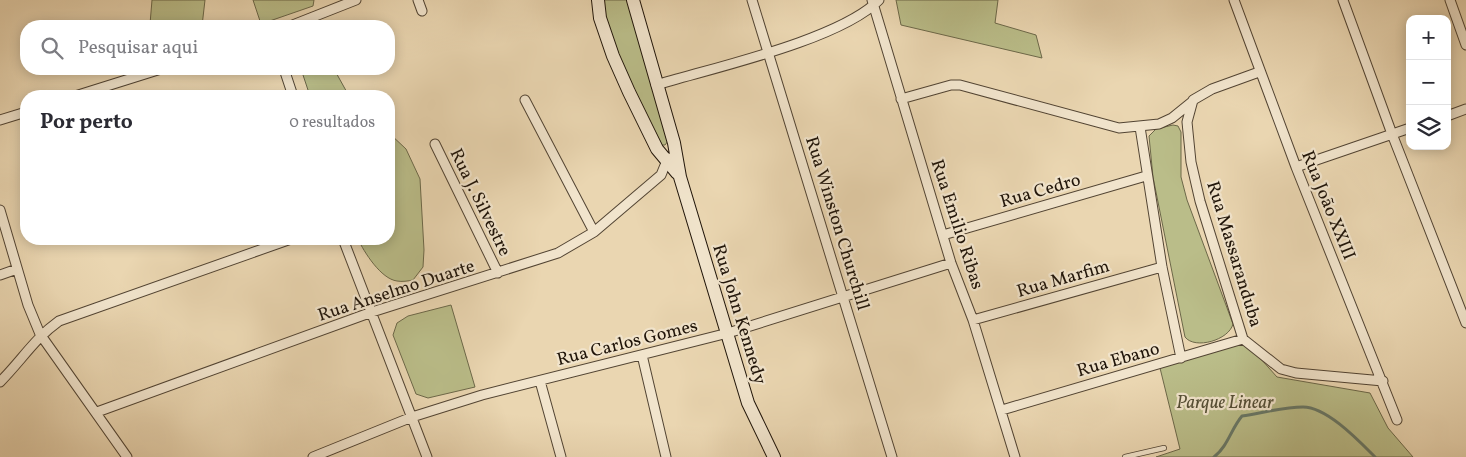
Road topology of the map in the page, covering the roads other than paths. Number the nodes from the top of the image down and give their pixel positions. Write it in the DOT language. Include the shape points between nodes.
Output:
graph roads {
  1 [pos="356,0"];
  2 [pos="418,0"];
  3 [pos="598,0"];
  4 [pos="633,0"];
  5 [pos="752,0"];
  6 [pos="1234,0"];
  7 [pos="1344,0"];
  8 [pos="1450,0"];
  9 [pos="875,2"];
  10 [pos="422,11"];
  11 [pos="305,20"];
  12 [pos="1466,45"];
  13 [pos="766,52"];
  14 [pos="1259,72"];
  15 [pos="142,75"];
  16 [pos="286,75"];
  17 [pos="656,85"];
  18 [pos="94,90"];
  19 [pos="291,90"];
  20 [pos="902,99"];
  21 [pos="525,100"];
  22 [pos="1193,100"];
  23 [pos="1466,110"];
  24 [pos="20,114"];
  25 [pos="1451,115"];
  26 [pos="0,120"];
  27 [pos="1140,127"];
  28 [pos="1406,129"];
  29 [pos="1392,134"];
  30 [pos="435,144"];
  31 [pos="671,157"];
  32 [pos="1296,167"];
  33 [pos="1146,176"];
  34 [pos="0,210"];
  35 [pos="594,232"];
  36 [pos="943,235"];
  37 [pos="274,245"];
  38 [pos="346,245"];
  39 [pos="952,263"];
  40 [pos="1162,267"];
  41 [pos="17,269"];
  42 [pos="498,273"];
  43 [pos="0,275"];
  44 [pos="844,296"];
  45 [pos="372,312"];
  46 [pos="973,320"];
  47 [pos="1466,323"];
  48 [pos="728,333"];
  49 [pos="40,334"];
  50 [pos="1243,339"];
  51 [pos="642,356"];
  52 [pos="1181,358"];
  53 [pos="540,381"];
  54 [pos="0,382"];
  55 [pos="1383,382"];
  56 [pos="1002,410"];
  57 [pos="97,412"];
  58 [pos="412,417"];
  59 [pos="1397,420"];
  60 [pos="1164,448"];
  61 [pos="126,457"];
  62 [pos="312,457"];
  63 [pos="427,457"];
  64 [pos="561,457"];
  65 [pos="666,457"];
  66 [pos="774,457"];
  67 [pos="892,457"];
  68 [pos="1015,457"];
  69 [pos="1125,457"];
  1 -- 11 [label="street"];
  2 -- 10 [label="street"];
  3 -- 31 [label="street, Rua John Kennedy" via="600,18 613,56 658,149"];
  4 -- 17 [label="street, Rua John Kennedy"];
  5 -- 13 [label="street, Rua Winston Churchill"];
  6 -- 14 [label="street, Rua João XXIII"];
  7 -- 29 [label="street"];
  8 -- 12 [label="street"];
  9 -- 13 [label="street" via="860,16"];
  9 -- 20 [label="street, Rua Emilio Ribas"];
  13 -- 17 [label="street"];
  13 -- 44 [label="street, Rua Winston Churchill"];
  14 -- 22 [label="street" via="1212,89"];
  14 -- 32 [label="street, Rua João XXIII"];
  15 -- 18 [label="street"];
  16 -- 19 [label="street"];
  17 -- 31 [label="street, Rua John Kennedy"];
  20 -- 27 [label="street" via="960,85 1105,126"];
  20 -- 36 [label="street, Rua Emilio Ribas"];
  21 -- 35 [label="street"];
  22 -- 27 [label="street" via="1172,118"];
  22 -- 50 [label="street, Rua Massaranduba" via="1187,122 1191,162"];
  23 -- 25 [label="street"];
  24 -- 26 [label="street"];
  27 -- 33 [label="street"];
  28 -- 29 [label="street"];
  29 -- 32 [label="street"];
  29 -- 47 [label="street"];
  30 -- 42 [label="street, Rua J. Silvestre"];
  31 -- 35 [label="street, Rua Anselmo Duarte" via="661,176"];
  31 -- 48 [label="street, Rua John Kennedy"];
  32 -- 55 [label="street, Rua João XXIII"];
  33 -- 36 [label="street, Rua Cedro"];
  33 -- 40 [label="street"];
  34 -- 41 [label="street"];
  35 -- 42 [label="street, Rua Anselmo Duarte" via="558,253"];
  36 -- 39 [label="street, Rua Emilio Ribas"];
  37 -- 49 [label="street" via="58,321"];
  38 -- 45 [label="street"];
  39 -- 44 [label="street, Rua Carlos Gomes"];
  39 -- 46 [label="street, Rua Emilio Ribas"];
  40 -- 46 [label="street, Rua Marfim"];
  40 -- 52 [label="street"];
  41 -- 43 [label="street"];
  41 -- 49 [label="street"];
  42 -- 45 [label="street, Rua Anselmo Duarte"];
  44 -- 48 [label="street, Rua Carlos Gomes"];
  44 -- 67 [label="street, Rua Winston Churchill"];
  45 -- 57 [label="street, Rua Anselmo Duarte"];
  45 -- 58 [label="street"];
  46 -- 56 [label="street, Rua Emilio Ribas"];
  48 -- 51 [label="street, Rua Carlos Gomes"];
  48 -- 66 [label="street, Rua John Kennedy" via="748,403"];
  49 -- 54 [label="street"];
  49 -- 57 [label="street"];
  50 -- 52 [label="street, Rua Ebano"];
  50 -- 55 [label="street, Rua Massaranduba" via="1281,369"];
  51 -- 53 [label="street, Rua Carlos Gomes"];
  51 -- 65 [label="street"];
  52 -- 56 [label="street, Rua Ebano"];
  53 -- 58 [label="street, Rua Carlos Gomes"];
  53 -- 64 [label="street"];
  55 -- 59 [label="street, Rua João XXIII"];
  56 -- 68 [label="street, Rua Emilio Ribas"];
  57 -- 61 [label="street"];
  58 -- 62 [label="street, Rua Carlos Gomes"];
  58 -- 63 [label="street"];
  60 -- 69 [label="lane"];
}
